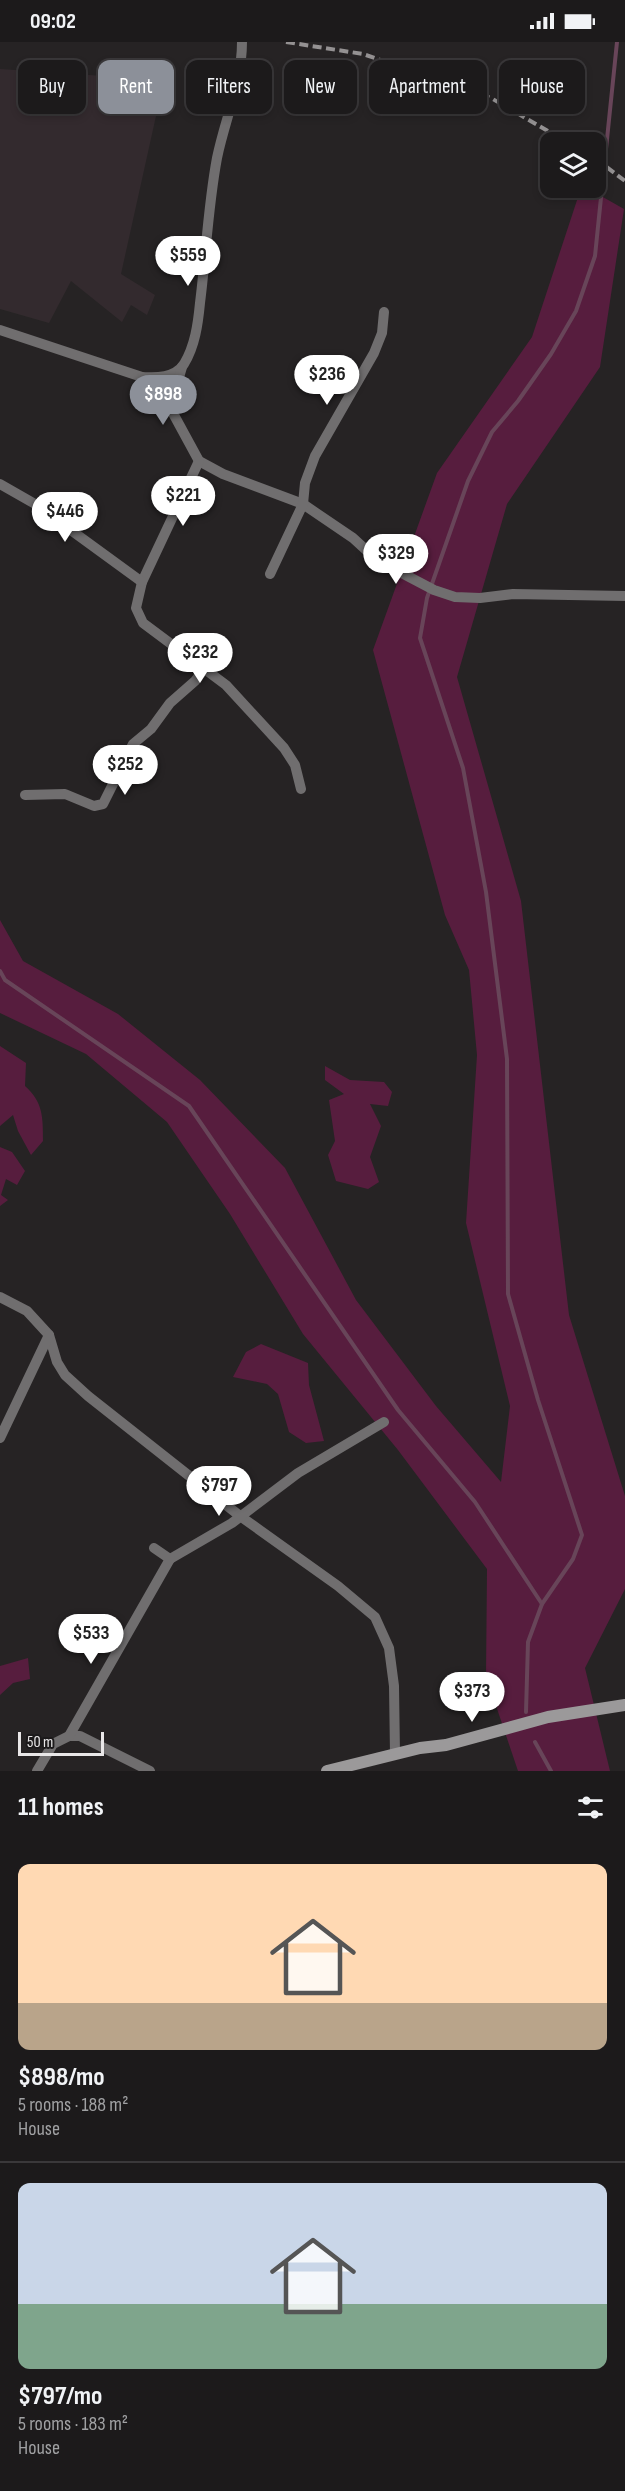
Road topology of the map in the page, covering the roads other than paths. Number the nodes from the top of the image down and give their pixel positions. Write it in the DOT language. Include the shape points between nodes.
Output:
graph roads {
  1 [pos="242,42"];
  2 [pos="384,312"];
  3 [pos="0,330"];
  4 [pos="182,367"];
  5 [pos="142,377"];
  6 [pos="174,415"];
  7 [pos="199,461"];
  8 [pos="0,484"];
  9 [pos="303,504"];
  10 [pos="270,574"];
  11 [pos="142,582"];
  12 [pos="625,596"];
  13 [pos="204,669"];
  14 [pos="301,789"];
  15 [pos="25,795"];
  16 [pos="0,1297"];
  17 [pos="49,1335"];
  18 [pos="384,1422"];
  19 [pos="0,1438"];
  20 [pos="240,1516"];
  21 [pos="154,1548"];
  22 [pos="170,1559"];
  23 [pos="625,1706"];
  24 [pos="69,1736"];
  25 [pos="395,1754"];
  26 [pos="37,1771"];
  27 [pos="150,1771"];
  28 [pos="327,1771"];
  1 -- 4 [label="street" via="240,70 210,200 198,321 192,349"];
  2 -- 9 [label="street" via="382,333 374,353 315,456 305,483"];
  3 -- 5 [label="street"];
  4 -- 5 [label="street" via="167,376"];
  4 -- 6 [label="street"];
  5 -- 6 [label="street" via="162,393"];
  6 -- 7 [label="street"];
  7 -- 9 [label="street"];
  7 -- 11 [label="street"];
  8 -- 11 [label="street" via="43,510"];
  9 -- 10 [label="street"];
  9 -- 12 [label="street" via="353,538 377,560 455,597"];
  11 -- 13 [label="street" via="136,608 143,623"];
  13 -- 14 [label="street" via="226,685 284,748 295,765"];
  13 -- 15 [label="street" via="134,744 103,804 94,806 65,794"];
  16 -- 17 [label="street" via="27,1311"];
  17 -- 19 [label="street"];
  17 -- 20 [label="street" via="65,1376"];
  18 -- 20 [label="street" via="298,1473"];
  20 -- 22 [label="street"];
  20 -- 25 [label="street" via="375,1617 388,1648 394,1686"];
  21 -- 22 [label="street"];
  22 -- 24 [label="street"];
  23 -- 25 [label="street" via="548,1717 446,1745"];
  24 -- 26 [label="street" via="53,1744"];
  24 -- 27 [label="street" via="80,1737"];
  25 -- 28 [label="street"];
}
